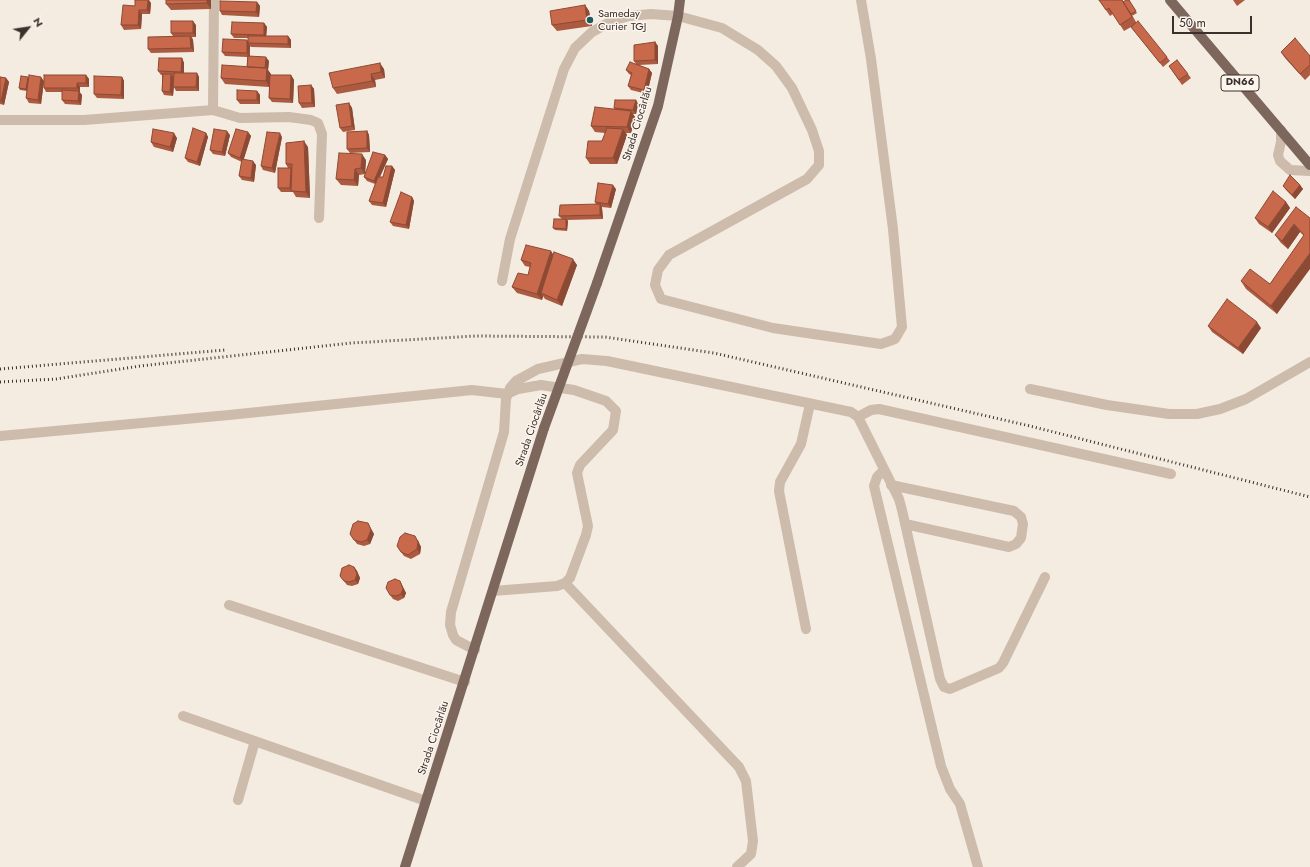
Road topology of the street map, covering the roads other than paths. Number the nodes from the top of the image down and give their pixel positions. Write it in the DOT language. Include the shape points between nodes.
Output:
graph roads {
  1 [pos="214,0"];
  2 [pos="680,0"];
  3 [pos="861,0"];
  4 [pos="1170,0"];
  5 [pos="678,16"];
  6 [pos="213,110"];
  7 [pos="0,120"];
  8 [pos="1281,130"];
  9 [pos="1310,165"];
  10 [pos="1310,171"];
  11 [pos="319,218"];
  12 [pos="502,281"];
  13 [pos="1310,362"];
  14 [pos="1030,389"];
  15 [pos="507,394"];
  16 [pos="810,404"];
  17 [pos="858,417"];
  18 [pos="0,436"];
  19 [pos="884,470"];
  20 [pos="1171,474"];
  21 [pos="891,485"];
  22 [pos="905,524"];
  23 [pos="1045,577"];
  24 [pos="565,583"];
  25 [pos="493,591"];
  26 [pos="229,605"];
  27 [pos="806,630"];
  28 [pos="475,650"];
  29 [pos="465,682"];
  30 [pos="183,716"];
  31 [pos="255,741"];
  32 [pos="238,800"];
  33 [pos="426,800"];
  34 [pos="405,867"];
  35 [pos="737,867"];
  36 [pos="978,867"];
  1 -- 6 [label="street"];
  2 -- 5 [label="main road, Strada Ciocârlău"];
  3 -- 5 [label="street" via="893,229 902,327 895,338 881,344 773,328 661,298 655,285 658,270 669,255 807,179 819,165 819,151 812,130 792,88 776,66 758,50 722,28"];
  4 -- 8 [label="main road, DN66"];
  5 -- 12 [label="street" via="651,14 612,21 592,32 575,48 564,69 510,239"];
  5 -- 25 [label="main road, Strada Ciocârlău, bridge" via="658,106 598,283 544,428"];
  6 -- 7 [label="street" via="84,120"];
  6 -- 11 [label="street" via="240,118 289,117 318,123 322,134"];
  8 -- 9 [label="main road, DN66"];
  8 -- 10 [label="street" via="1278,155 1280,161 1290,170"];
  13 -- 14 [label="street" via="1246,399 1220,410 1198,414 1169,414 1107,405"];
  15 -- 16 [label="street" via="516,381 538,369 582,359 594,359"];
  15 -- 18 [label="street" via="472,390"];
  15 -- 24 [label="street" via="518,389 541,385 574,390 606,401 616,411 613,430 580,465 577,473 588,526 570,578"];
  15 -- 28 [label="street" via="504,432 451,612 450,625 456,640"];
  16 -- 17 [label="street" via="851,412"];
  16 -- 27 [label="street" via="801,444 780,482 779,491"];
  17 -- 19 [label="street"];
  17 -- 20 [label="street" via="870,410 879,409"];
  19 -- 21 [label="street"];
  19 -- 36 [label="street" via="877,477 874,486 941,766 950,789 960,804"];
  21 -- 22 [label="street" via="899,499"];
  21 -- 22 [label="street" via="1014,511 1021,517 1022,524 1021,538 1016,544 1009,546"];
  22 -- 23 [label="street" via="940,679 944,687 950,689 999,668"];
  24 -- 25 [label="street" via="557,586"];
  24 -- 35 [label="street" via="739,767 746,780 753,840 751,854"];
  25 -- 28 [label="main road, Strada Ciocârlău"];
  26 -- 29 [label="street"];
  28 -- 29 [label="main road, Strada Ciocârlău"];
  29 -- 33 [label="main road, Strada Ciocârlău"];
  30 -- 31 [label="street"];
  31 -- 32 [label="street"];
  31 -- 33 [label="street"];
  33 -- 34 [label="main road, Strada Ciocârlău"];
}
